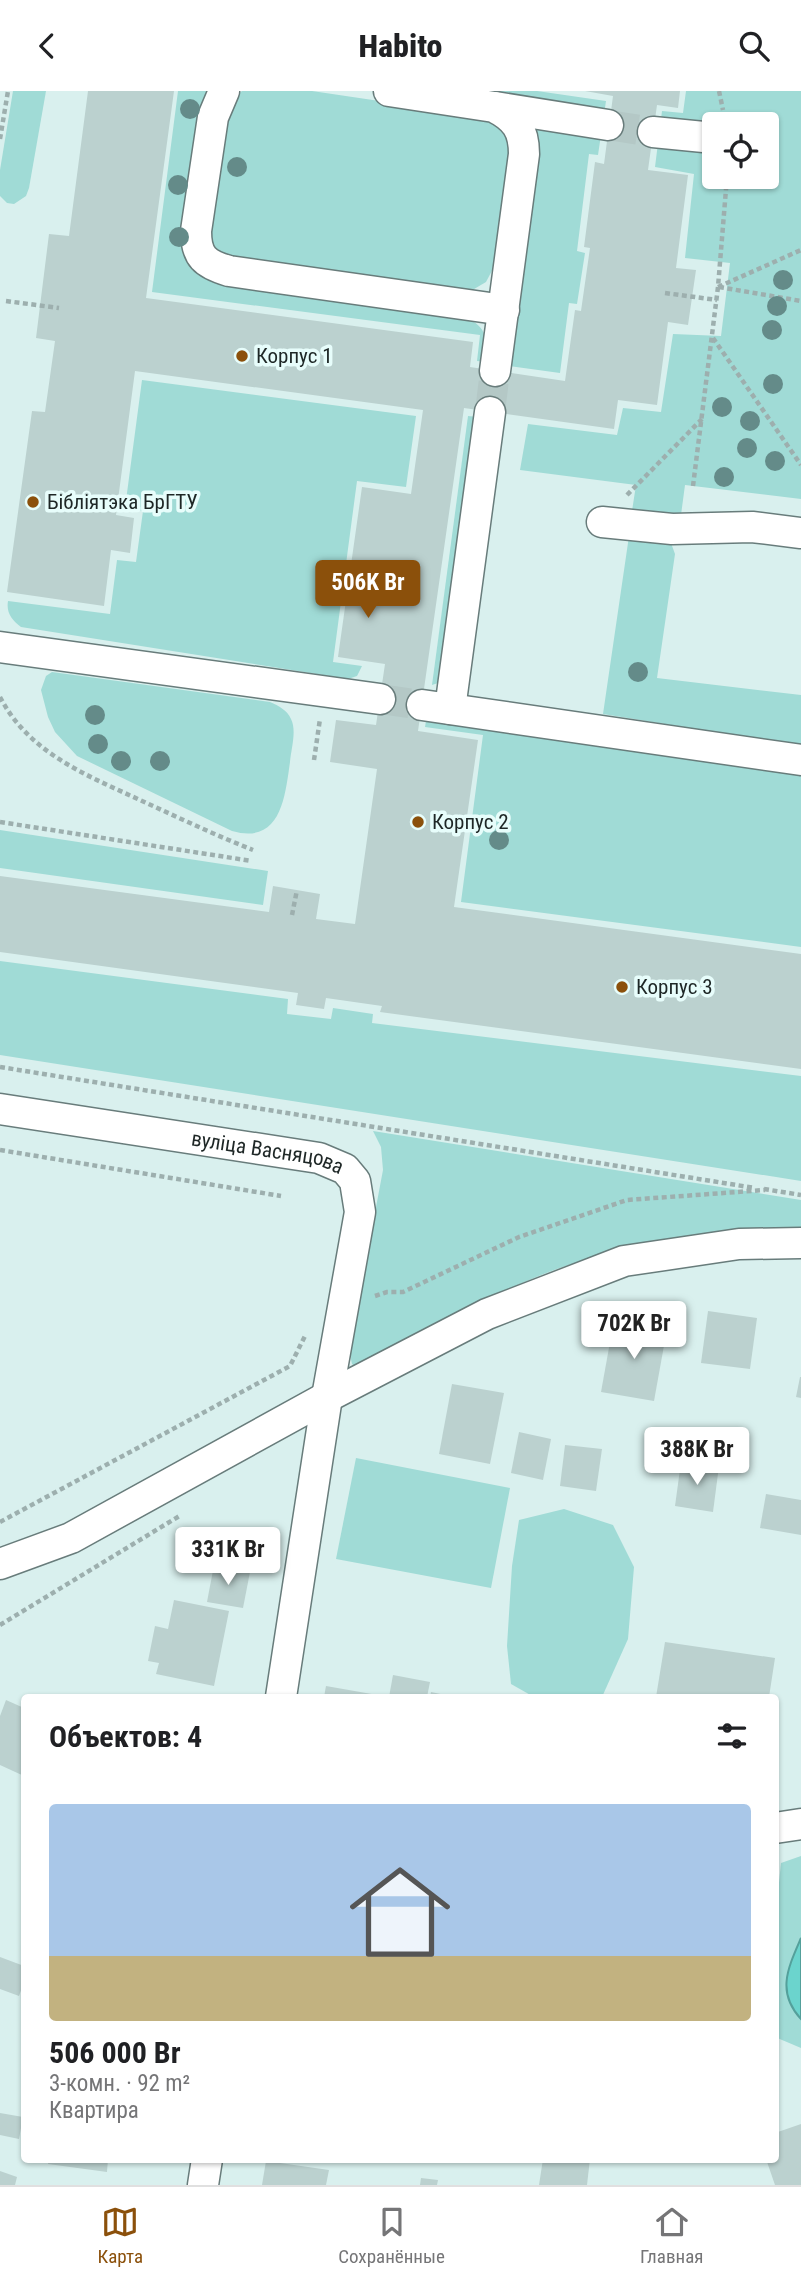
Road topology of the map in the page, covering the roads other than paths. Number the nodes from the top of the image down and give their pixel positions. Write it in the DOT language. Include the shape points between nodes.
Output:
graph roads {
  1 [pos="224,91"];
  2 [pos="389,91"];
  3 [pos="494,107"];
  4 [pos="608,125"];
  5 [pos="653,132"];
  6 [pos="702,137"];
  7 [pos="504,310"];
  8 [pos="495,371"];
  9 [pos="489,412"];
  10 [pos="602,522"];
  11 [pos="801,533"];
  12 [pos="0,647"];
  13 [pos="380,699"];
  14 [pos="801,760"];
  15 [pos="0,1109"];
  16 [pos="801,1243"];
  17 [pos="327,1397"];
  18 [pos="0,1564"];
  19 [pos="281,1694"];
  20 [pos="801,1824"];
  21 [pos="779,1827"];
  22 [pos="206,2163"];
  23 [pos="203,2185"];
  1 -- 7 [label="street" via="213,117 196,231 200,254 208,263 229,271"];
  2 -- 3 [label="street"];
  3 -- 4 [label="street"];
  3 -- 7 [label="street" via="509,114 524,139"];
  5 -- 6 [label="street"];
  7 -- 8 [label="street"];
  9 -- 14 [label="street" via="436,707"];
  10 -- 11 [label="street"];
  12 -- 13 [label="street"];
  15 -- 17 [label="street, вуліца Васняцова" via="287,1152 345,1169 355,1181 360,1212"];
  16 -- 17 [label="street" via="739,1244 624,1261 487,1314"];
  17 -- 18 [label="street" via="71,1538"];
  17 -- 19 [label="street, вуліца Васняцова"];
  20 -- 21 [label="street"];
  22 -- 23 [label="street"];
}
